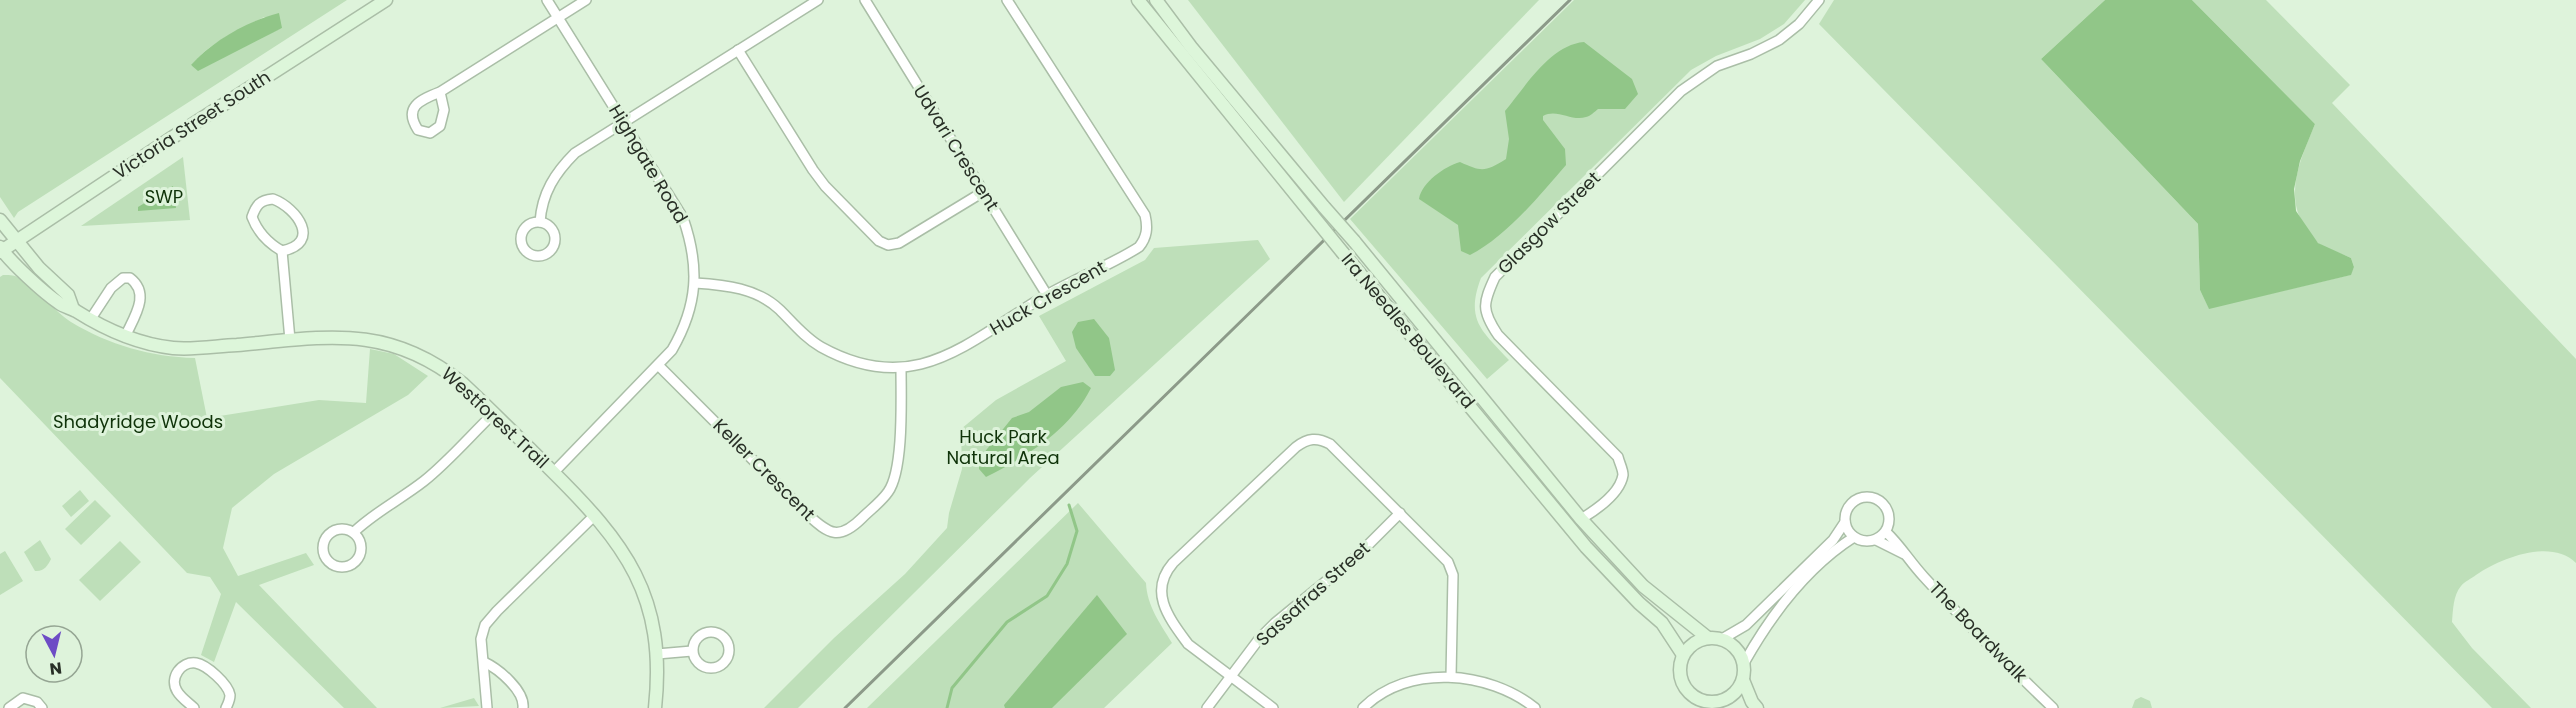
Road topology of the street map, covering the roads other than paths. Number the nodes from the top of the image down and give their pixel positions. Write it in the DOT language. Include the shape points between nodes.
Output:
graph roads {
  1 [pos="386,0"];
  2 [pos="547,0"];
  3 [pos="586,0"];
  4 [pos="818,0"];
  5 [pos="865,0"];
  6 [pos="1007,0"];
  7 [pos="1138,0"];
  8 [pos="1156,0"];
  9 [pos="1820,0"];
  10 [pos="558,17"];
  11 [pos="738,50"];
  12 [pos="440,92"];
  13 [pos="624,122"];
  14 [pos="983,192"];
  15 [pos="0,220"];
  16 [pos="540,222"];
  17 [pos="16,242"];
  18 [pos="1,249"];
  19 [pos="282,251"];
  20 [pos="695,283"];
  21 [pos="1047,295"];
  22 [pos="73,309"];
  23 [pos="90,321"];
  24 [pos="125,337"];
  25 [pos="290,340"];
  26 [pos="659,366"];
  27 [pos="901,368"];
  28 [pos="494,413"];
  29 [pos="554,472"];
  30 [pos="1400,513"];
  31 [pos="595,515"];
  32 [pos="1581,519"];
  33 [pos="1845,522"];
  34 [pos="354,532"];
  35 [pos="1886,532"];
  36 [pos="1854,537"];
  37 [pos="1876,540"];
  38 [pos="1904,554"];
  39 [pos="1708,638"];
  40 [pos="1722,639"];
  41 [pos="692,651"];
  42 [pos="657,654"];
  43 [pos="1683,656"];
  44 [pos="484,662"];
  45 [pos="1744,663"];
  46 [pos="1230,677"];
  47 [pos="1451,677"];
  48 [pos="1743,680"];
  49 [pos="1713,705"];
  50 [pos="9,708"];
  51 [pos="42,708"];
  52 [pos="194,708"];
  53 [pos="226,708"];
  54 [pos="487,708"];
  55 [pos="523,708"];
  56 [pos="655,708"];
  57 [pos="1207,708"];
  58 [pos="1273,708"];
  59 [pos="1363,708"];
  60 [pos="1535,708"];
  61 [pos="1757,708"];
  62 [pos="2053,708"];
  1 -- 17 [label="main road, Victoria Street South"];
  2 -- 10 [label="street, Highgate Road"];
  3 -- 10 [label="street"];
  4 -- 11 [label="street"];
  5 -- 14 [label="street, Udvari Crescent"];
  6 -- 21 [label="street, Huck Crescent" via="1147,223 1145,238 1138,247"];
  7 -- 43 [label="main road, Ira Needles Boulevard, bridge" via="1586,547 1662,623"];
  8 -- 32 [label="main road, Ira Needles Boulevard, bridge"];
  9 -- 32 [label="street, Glasgow Street" via="1800,24 1779,40 1718,66 1689,85 1495,277 1484,300 1488,322 1498,335 1618,457 1623,473 1619,486 1597,510"];
  10 -- 12 [label="street"];
  10 -- 13 [label="street, Highgate Road"];
  11 -- 13 [label="street"];
  11 -- 14 [label="street" via="819,178 879,242 899,243"];
  12 -- 12 [label="street" via="413,109 418,130 429,132 440,126 444,110"];
  13 -- 16 [label="street" via="564,165 547,190"];
  13 -- 20 [label="street, Highgate Road" via="683,218 691,242"];
  14 -- 21 [label="street, Udvari Crescent"];
  15 -- 17 [label="main road, Westforest Trail"];
  17 -- 18 [label="main road, Victoria Street South"];
  17 -- 22 [label="main road, Westforest Trail" via="68,295"];
  18 -- 22 [label="main road, Westforest Trail" via="59,303"];
  19 -- 19 [label="street" via="301,242 302,222 281,202 263,200 252,217 257,231"];
  19 -- 25 [label="street"];
  20 -- 26 [label="street, Highgate Road" via="684,330"];
  20 -- 27 [label="street, Huck Crescent" via="749,291 777,308 815,343 834,354 880,368"];
  21 -- 27 [label="street, Huck Crescent" via="946,357"];
  22 -- 23 [label="main road, Westforest Trail"];
  23 -- 24 [label="main road, Westforest Trail"];
  23 -- 24 [label="street" via="111,288 123,278 130,278 141,290 141,297"];
  24 -- 25 [label="main road, Westforest Trail" via="176,348"];
  25 -- 28 [label="main road, Westforest Trail" via="357,337 398,346 443,367"];
  26 -- 27 [label="street, Keller Crescent" via="808,515 837,534 853,526 888,492 893,482 899,447"];
  26 -- 29 [label="street, Highgate Road"];
  28 -- 29 [label="main road, Westforest Trail"];
  28 -- 34 [label="street" via="426,480 370,516"];
  29 -- 31 [label="main road, Westforest Trail"];
  30 -- 46 [label="street, Sassafras Street" via="1357,556 1275,623"];
  30 -- 46 [label="street" via="1330,444 1312,438 1296,447 1173,563 1164,574 1162,598 1188,644"];
  30 -- 47 [label="street" via="1448,562 1453,575"];
  31 -- 42 [label="main road, Westforest Trail" via="637,577"];
  31 -- 44 [label="street" via="485,625 481,639"];
  32 -- 39 [label="main road, Ira Needles Boulevard" via="1643,586"];
  33 -- 35 [label="street" via="1850,504 1869,497 1879,501 1888,512"];
  33 -- 36 [label="street"];
  33 -- 40 [label="street" via="1833,540 1746,625"];
  34 -- 34 [label="street" via="341,528 325,538 323,549 330,562 342,567 357,560 361,549"];
  35 -- 37 [label="street"];
  35 -- 38 [label="street, The Boardwalk"];
  36 -- 37 [label="street" via="1861,541"];
  36 -- 45 [label="street" via="1789,595"];
  37 -- 38 [label="street, The Boardwalk"];
  38 -- 62 [label="street, The Boardwalk"];
  39 -- 40 [label="main road"];
  39 -- 43 [label="main road" via="1689,647"];
  40 -- 45 [label="main road" via="1736,648"];
  41 -- 41 [label="street" via="696,662 712,669 723,664 729,648 720,633 710,631 696,639"];
  41 -- 42 [label="street"];
  42 -- 56 [label="main road, Westforest Trail"];
  43 -- 49 [label="main road" via="1680,676 1684,686 1690,694"];
  44 -- 54 [label="street"];
  44 -- 55 [label="street" via="521,694"];
  45 -- 48 [label="main road"];
  46 -- 57 [label="street, Sassafras Street"];
  46 -- 58 [label="street"];
  47 -- 59 [label="street" via="1408,683"];
  47 -- 60 [label="street" via="1496,684"];
  48 -- 49 [label="main road" via="1730,698"];
  48 -- 61 [label="main road"];
  50 -- 51 [label="street" via="23,698"];
  52 -- 53 [label="street" via="175,685 183,665 194,663 203,665 228,690"];
}
